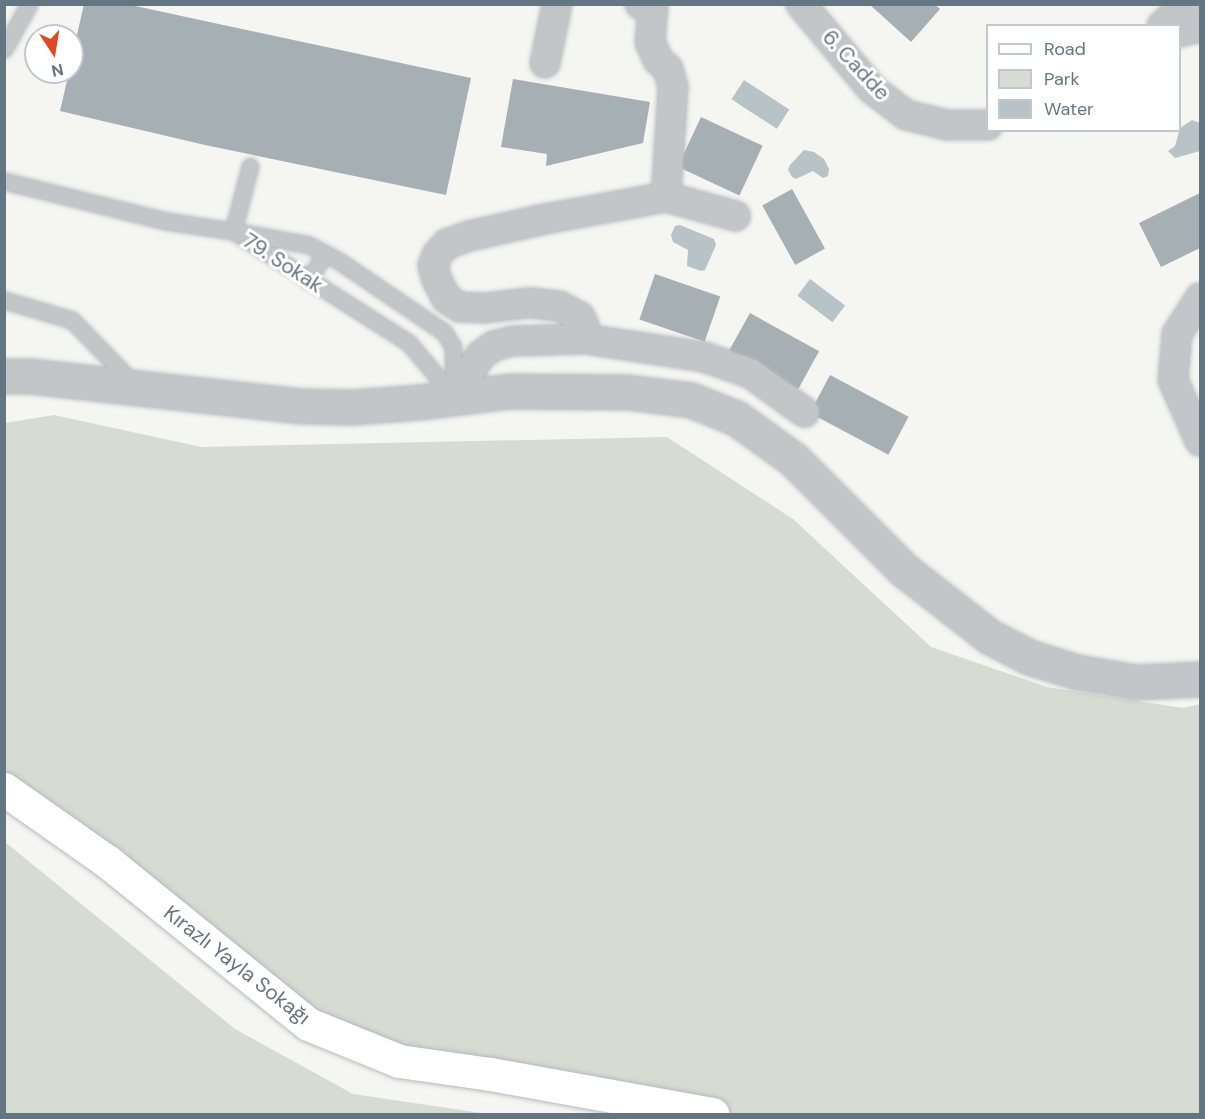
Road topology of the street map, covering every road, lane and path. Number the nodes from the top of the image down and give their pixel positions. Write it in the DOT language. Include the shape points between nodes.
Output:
graph roads {
  1 [pos="29,4"];
  2 [pos="557,4"];
  3 [pos="640,4"];
  4 [pos="801,4"];
  5 [pos="1186,4"];
  6 [pos="1164,24"];
  7 [pos="1200,27"];
  8 [pos="1181,32"];
  9 [pos="4,49"];
  10 [pos="545,63"];
  11 [pos="986,125"];
  12 [pos="250,166"];
  13 [pos="4,181"];
  14 [pos="666,196"];
  15 [pos="735,216"];
  16 [pos="233,231"];
  17 [pos="325,254"];
  18 [pos="308,280"];
  19 [pos="1200,297"];
  20 [pos="4,300"];
  21 [pos="585,339"];
  22 [pos="4,376"];
  23 [pos="140,390"];
  24 [pos="454,397"];
  25 [pos="804,412"];
  26 [pos="1200,441"];
  27 [pos="945,603"];
  28 [pos="1200,657"];
  29 [pos="1200,679"];
  30 [pos="4,789"];
  31 [pos="641,1108"];
  32 [pos="712,1114"];
  1 -- 9 [label="lane"];
  2 -- 10 [label="street"];
  3 -- 14 [label="street" via="653,7 650,42 658,60 668,69 674,87"];
  4 -- 11 [label="street, 6. Cadde" via="872,89 906,115 947,125"];
  5 -- 6 [label="street"];
  7 -- 8 [label="street"];
  12 -- 16 [label="lane"];
  13 -- 16 [label="lane" via="155,219"];
  14 -- 15 [label="street"];
  14 -- 21 [label="street" via="469,236 447,244 436,255 433,266 437,280 447,299 460,307 528,303 559,306 580,318"];
  16 -- 17 [label="lane, 79. Sokak" via="309,245"];
  16 -- 18 [label="lane, 79. Sokak"];
  17 -- 18 [label="lane"];
  17 -- 24 [label="lane, 79. Sokak" via="444,332 453,348"];
  18 -- 24 [label="lane, 79. Sokak" via="409,343"];
  19 -- 26 [label="street" via="1177,334 1173,380"];
  20 -- 23 [label="lane" via="72,320"];
  21 -- 24 [label="street" via="513,341 494,346 481,355"];
  21 -- 25 [label="street" via="704,357 750,373"];
  22 -- 23 [label="street"];
  23 -- 24 [label="street" via="178,406 235,420 330,427 384,426 416,420"];
  24 -- 27 [label="street" via="510,391 627,392 691,400 736,418 793,459 904,570"];
  27 -- 28 [label="street" via="1036,639 1112,658 1158,662"];
  27 -- 29 [label="street" via="990,637 1029,657 1077,672 1136,682"];
  30 -- 31 [label="main road, Kırazlı Yayla Sokağı" via="108,862 308,1024 399,1061 490,1074"];
  31 -- 32 [label="main road, Kırazlı Yayla Sokağı"];
}
